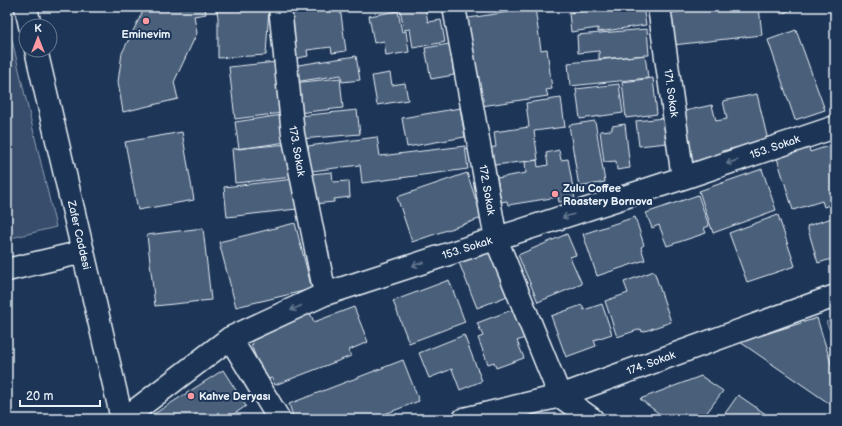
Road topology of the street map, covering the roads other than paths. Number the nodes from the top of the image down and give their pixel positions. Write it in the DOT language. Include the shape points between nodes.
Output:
graph roads {
  1 [pos="26,7"];
  2 [pos="280,7"];
  3 [pos="454,7"];
  4 [pos="659,7"];
  5 [pos="28,18"];
  6 [pos="38,58"];
  7 [pos="835,127"];
  8 [pos="683,178"];
  9 [pos="496,239"];
  10 [pos="83,252"];
  11 [pos="7,270"];
  12 [pos="325,294"];
  13 [pos="835,296"];
  14 [pos="230,338"];
  15 [pos="560,396"];
  16 [pos="123,419"];
  17 [pos="280,419"];
  18 [pos="464,419"];
  19 [pos="592,419"];
  1 -- 5 [label="street"];
  2 -- 12 [label="street, 173. Sokak" via="293,134"];
  3 -- 9 [label="street, 172. Sokak"];
  4 -- 8 [label="street, 171. Sokak"];
  6 -- 10 [label="street, Zafer Caddesi"];
  7 -- 8 [label="street, 153. Sokak, one-way"];
  8 -- 9 [label="street, 153. Sokak, one-way"];
  9 -- 12 [label="street, 153. Sokak, one-way"];
  9 -- 15 [label="street, 172. Sokak"];
  10 -- 11 [label="street"];
  10 -- 16 [label="street, Zafer Caddesi"];
  12 -- 14 [label="street, 153. Sokak, one-way"];
  13 -- 15 [label="street, 174. Sokak"];
  14 -- 16 [label="street, 153. Sokak"];
  14 -- 17 [label="street"];
  15 -- 18 [label="street, 174. Sokak"];
  15 -- 19 [label="street"];
}
